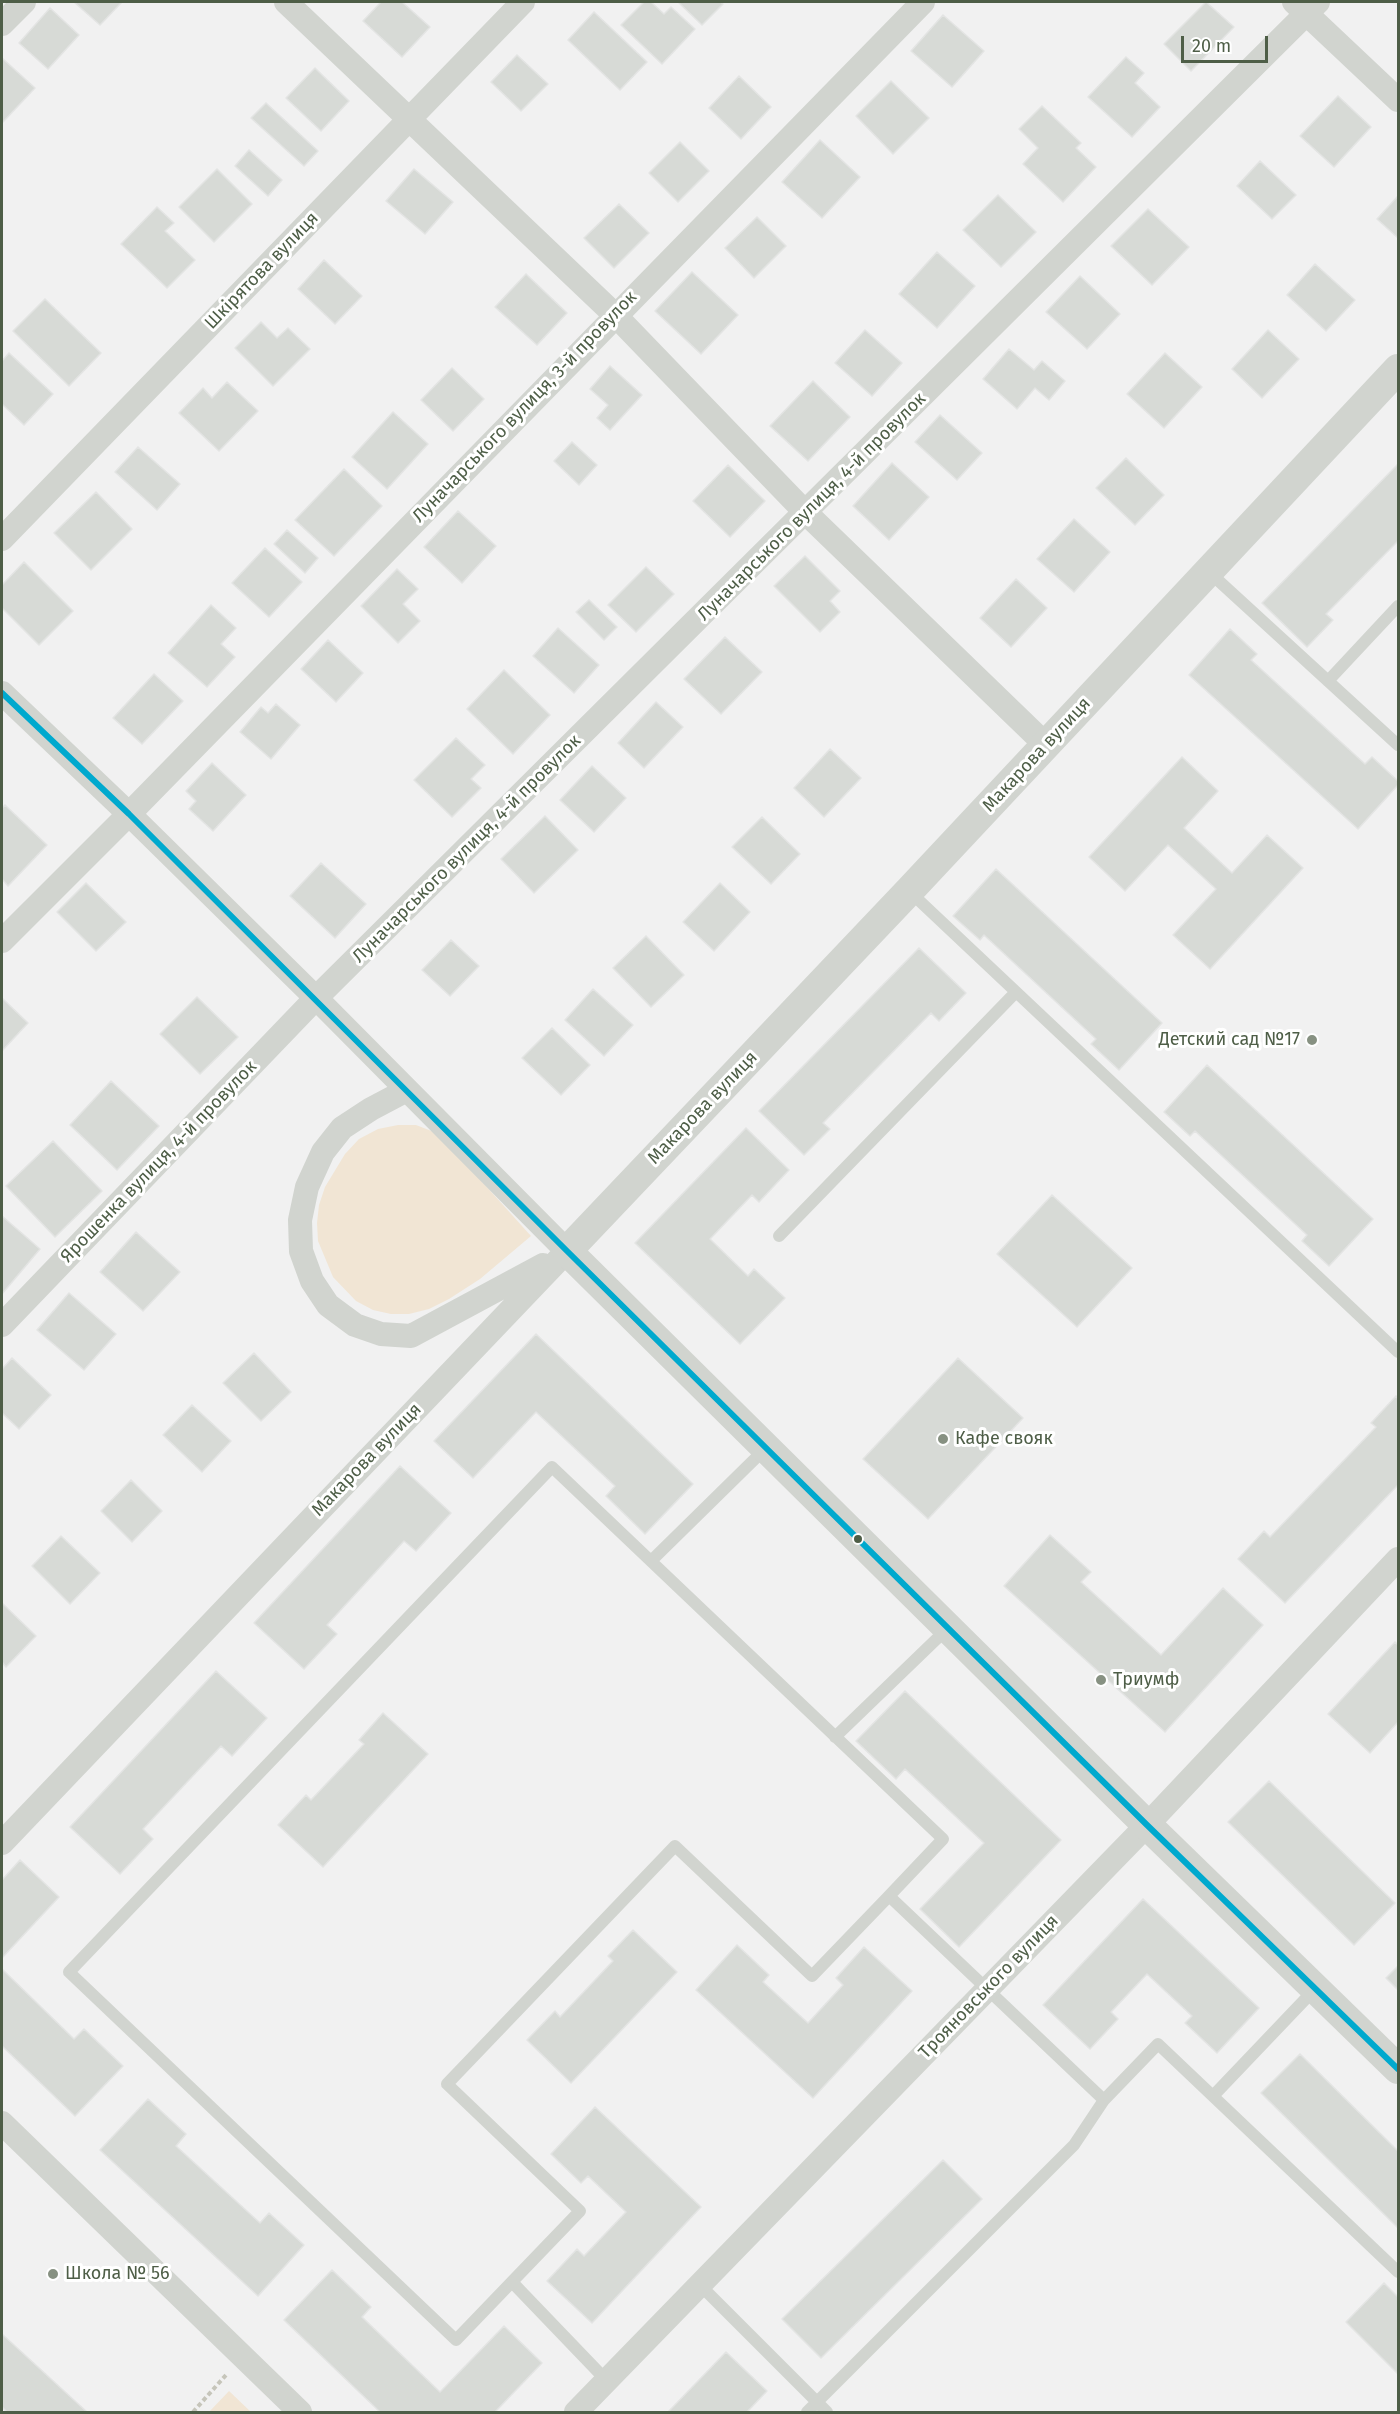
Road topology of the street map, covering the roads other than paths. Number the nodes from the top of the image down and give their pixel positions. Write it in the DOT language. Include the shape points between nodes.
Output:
graph roads {
  1 [pos="24,2"];
  2 [pos="286,2"];
  3 [pos="523,2"];
  4 [pos="923,2"];
  5 [pos="1306,5"];
  6 [pos="2,24"];
  7 [pos="1398,100"];
  8 [pos="410,119"];
  9 [pos="615,315"];
  10 [pos="1398,369"];
  11 [pos="806,513"];
  12 [pos="2,539"];
  13 [pos="1208,572"];
  14 [pos="1398,606"];
  15 [pos="1328,681"];
  16 [pos="2,693"];
  17 [pos="1046,745"];
  18 [pos="1398,745"];
  19 [pos="129,814"];
  20 [pos="909,891"];
  21 [pos="2,941"];
  22 [pos="1016,992"];
  23 [pos="316,998"];
  24 [pos="407,1090"];
  25 [pos="779,1236"];
  26 [pos="567,1251"];
  27 [pos="2,1325"];
  28 [pos="1398,1352"];
  29 [pos="766,1448"];
  30 [pos="1398,1559"];
  31 [pos="651,1561"];
  32 [pos="948,1628"];
  33 [pos="835,1737"];
  34 [pos="1147,1825"];
  35 [pos="2,1843"];
  36 [pos="889,1896"];
  37 [pos="1316,1988"];
  38 [pos="987,1989"];
  39 [pos="1398,2069"];
  40 [pos="1213,2096"];
  41 [pos="1104,2100"];
  42 [pos="2,2122"];
  43 [pos="1398,2272"];
  44 [pos="512,2282"];
  45 [pos="699,2285"];
  46 [pos="607,2381"];
  47 [pos="817,2402"];
  48 [pos="300,2412"];
  49 [pos="576,2412"];
  50 [pos="807,2412"];
  51 [pos="827,2412"];
  1 -- 6 [label="street"];
  2 -- 8 [label="street"];
  3 -- 8 [label="street, Шкірятова вулиця"];
  4 -- 9 [label="street, Луначарського вулиця, 3-й провулок"];
  5 -- 7 [label="street"];
  5 -- 11 [label="street, Луначарського вулиця, 4-й провулок"];
  8 -- 9 [label="street"];
  8 -- 12 [label="street, Шкірятова вулиця"];
  9 -- 11 [label="street"];
  9 -- 19 [label="street, Луначарського вулиця, 3-й провулок"];
  10 -- 13 [label="street, Макарова вулиця"];
  11 -- 17 [label="street"];
  11 -- 23 [label="street, Луначарського вулиця, 4-й провулок"];
  13 -- 15 [label="lane"];
  13 -- 17 [label="street, Макарова вулиця"];
  14 -- 15 [label="lane"];
  15 -- 18 [label="lane"];
  16 -- 19 [label="street"];
  17 -- 20 [label="street, Макарова вулиця"];
  19 -- 21 [label="street, Луначарського вулиця, 3-й провулок"];
  19 -- 23 [label="street"];
  20 -- 22 [label="lane"];
  20 -- 26 [label="street, Макарова вулиця"];
  22 -- 25 [label="lane"];
  22 -- 28 [label="lane"];
  23 -- 24 [label="street"];
  23 -- 27 [label="street, Ярошенка вулиця, 4-й провулок"];
  24 -- 26 [label="street"];
  24 -- 26 [label="street" via="342,1128 323,1152 307,1187 300,1220 301,1251 312,1281 328,1305 355,1324 381,1334 411,1336"];
  26 -- 29 [label="street"];
  26 -- 35 [label="street, Макарова вулиця"];
  29 -- 31 [label="lane"];
  29 -- 32 [label="street"];
  30 -- 34 [label="street, Трояновського вулиця"];
  31 -- 33 [label="lane"];
  31 -- 44 [label="lane" via="552,1467 69,1972 456,2340"];
  32 -- 33 [label="lane"];
  32 -- 34 [label="street"];
  33 -- 36 [label="lane" via="943,1839"];
  34 -- 37 [label="street"];
  34 -- 38 [label="street, Трояновського вулиця"];
  36 -- 38 [label="lane"];
  36 -- 44 [label="lane" via="812,1976 675,1846 447,2084 580,2211"];
  37 -- 39 [label="street"];
  37 -- 40 [label="lane"];
  38 -- 41 [label="lane"];
  38 -- 45 [label="street, Трояновського вулиця"];
  40 -- 41 [label="lane" via="1158,2044"];
  40 -- 43 [label="lane"];
  41 -- 47 [label="lane" via="1074,2145"];
  42 -- 48 [label="street"];
  44 -- 46 [label="lane"];
  45 -- 46 [label="street, Трояновського вулиця"];
  45 -- 47 [label="lane"];
  46 -- 49 [label="street, Трояновського вулиця"];
  47 -- 50 [label="lane"];
  47 -- 51 [label="lane"];
}
